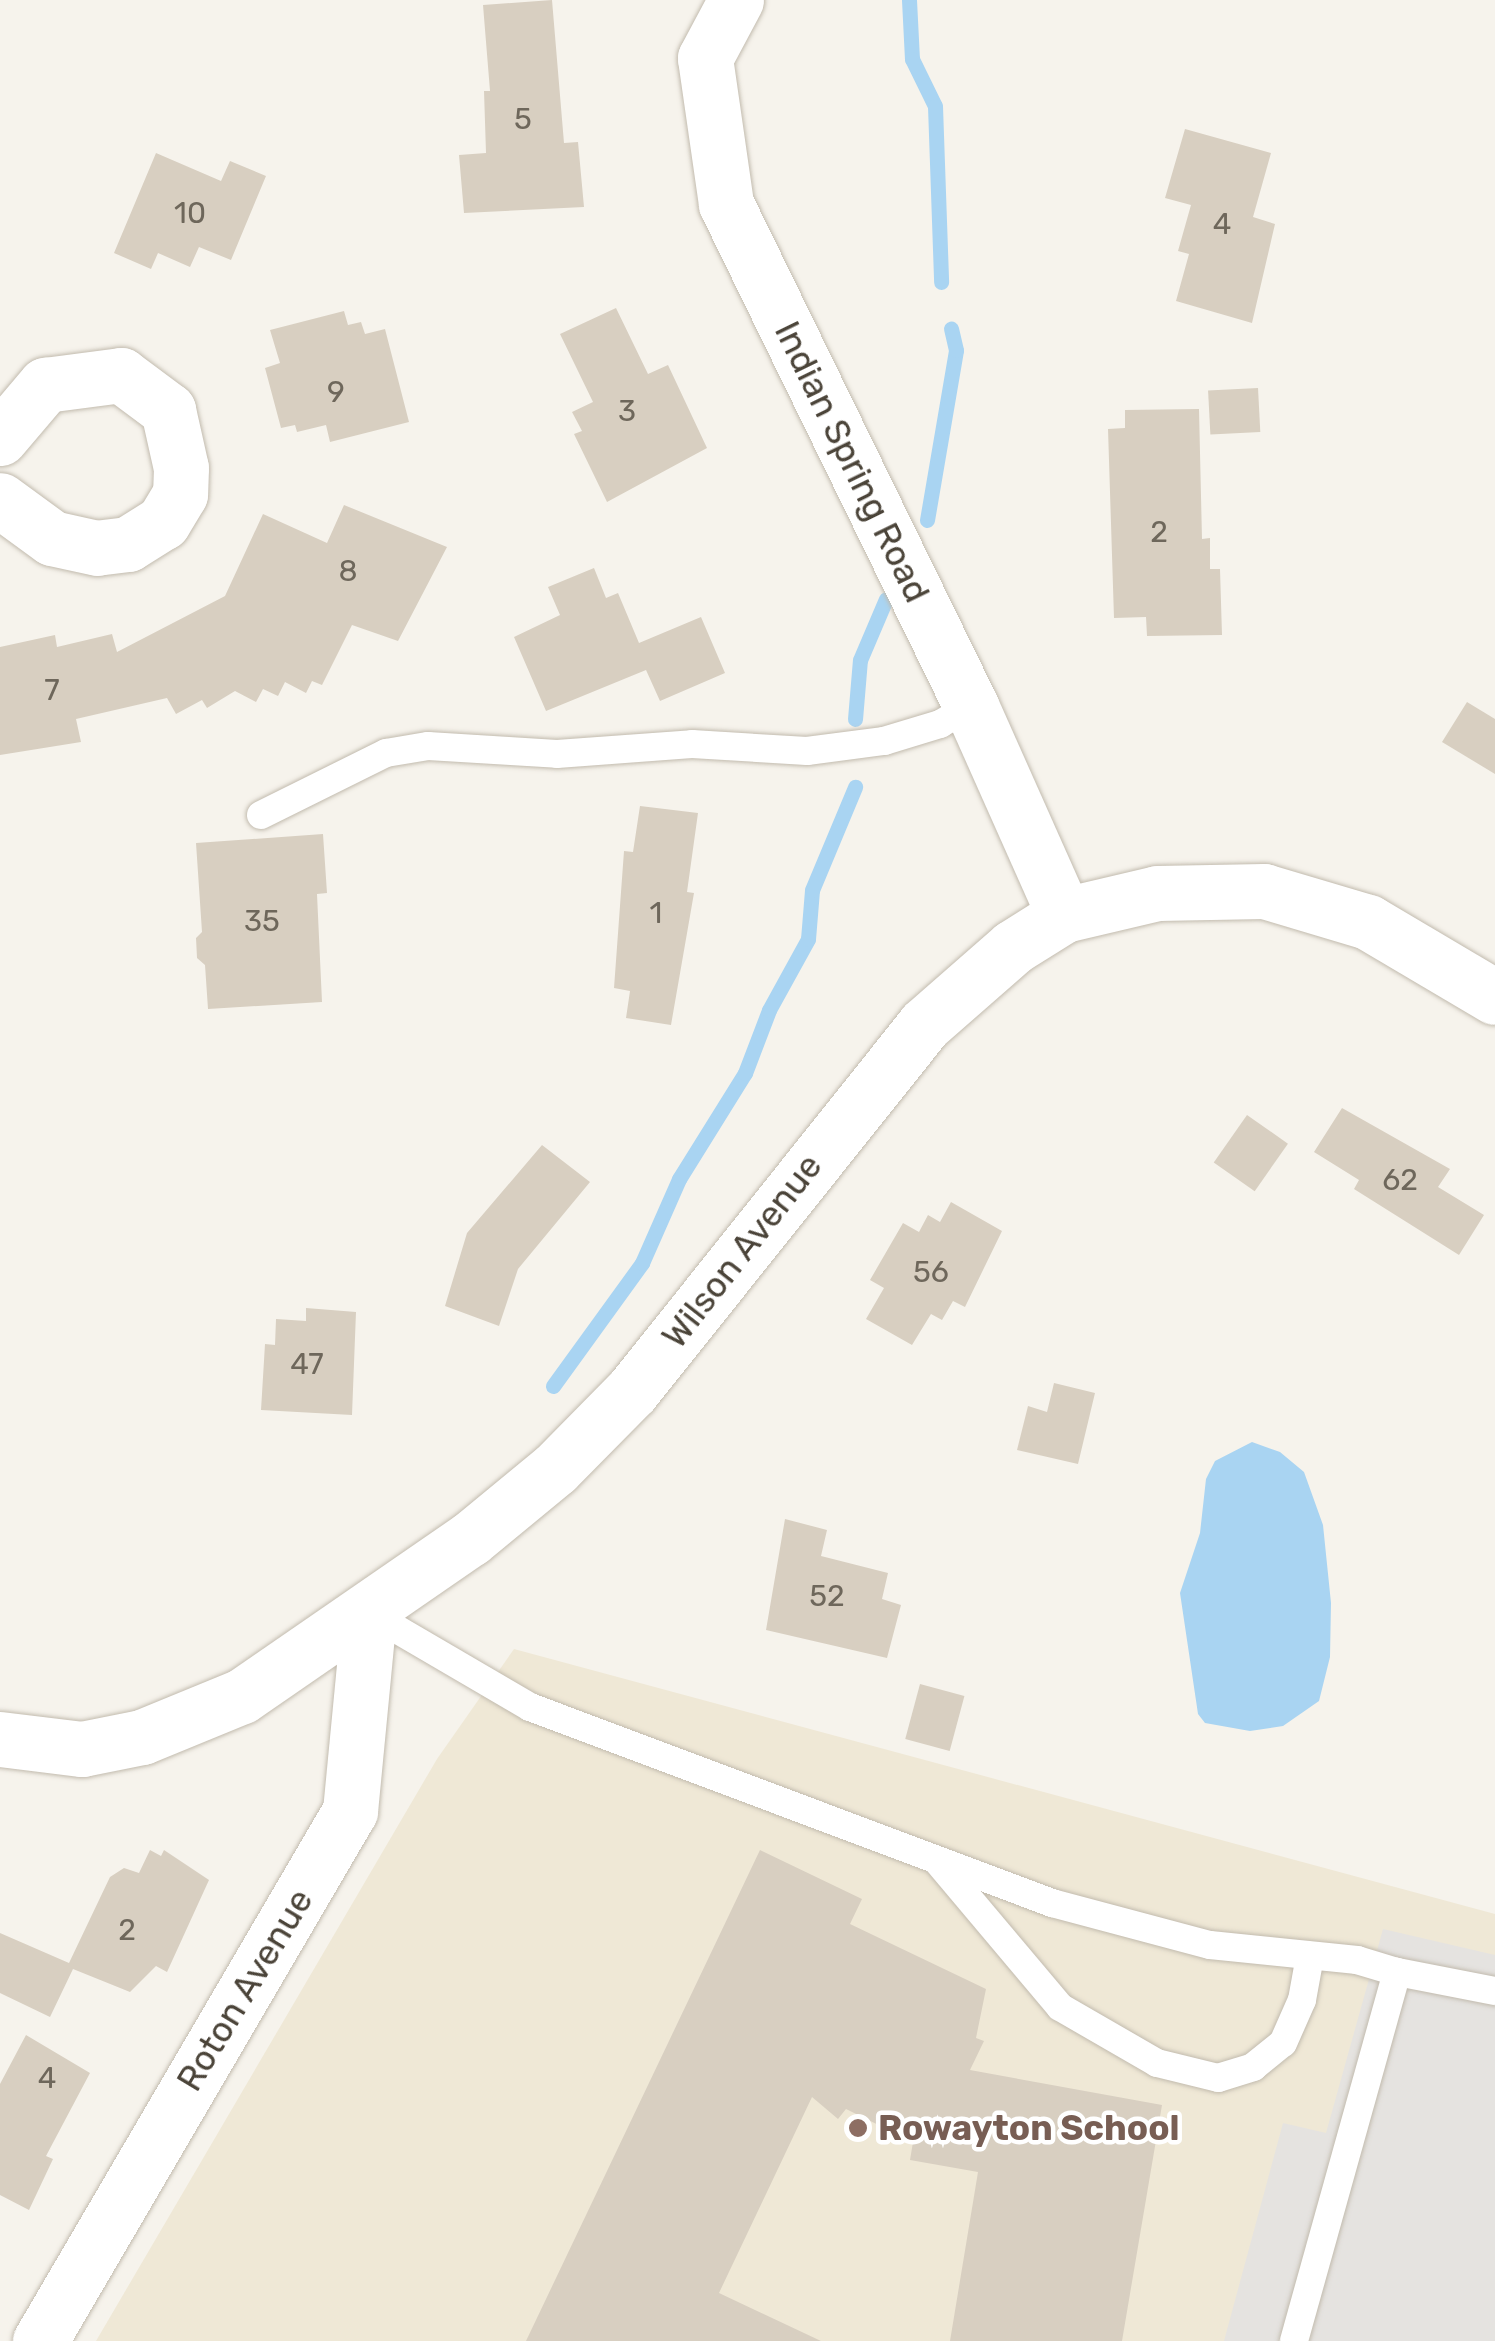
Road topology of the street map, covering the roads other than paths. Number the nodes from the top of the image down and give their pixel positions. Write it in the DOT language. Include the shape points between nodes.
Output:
graph roads {
  1 [pos="736,0"];
  2 [pos="0,438"];
  3 [pos="0,500"];
  4 [pos="971,706"];
  5 [pos="260,815"];
  6 [pos="1064,916"];
  7 [pos="1495,997"];
  8 [pos="369,1613"];
  9 [pos="0,1740"];
  10 [pos="934,1857"];
  11 [pos="1310,1956"];
  12 [pos="1396,1972"];
  13 [pos="1495,1991"];
  14 [pos="40,2341"];
  15 [pos="1294,2341"];
  1 -- 4 [label="street, Indian Spring Road" via="705,58 726,204"];
  2 -- 3 [label="street" via="45,385 121,375 168,410 181,468 180,494 163,522 128,544 97,548 52,538"];
  4 -- 5 [label="lane" via="940,724 884,741 807,751 692,744 557,754 428,746 386,753"];
  4 -- 6 [label="street, Indian Spring Road"];
  6 -- 7 [label="street, Wilson Avenue" via="1157,893 1264,891 1368,922"];
  6 -- 8 [label="street, Wilson Avenue" via="1013,947 924,1024 632,1391 555,1469"];
  8 -- 9 [label="street, Wilson Avenue" via="242,1696 142,1737 82,1749"];
  8 -- 10 [label="lane" via="530,1707"];
  8 -- 14 [label="street, Roton Avenue" via="350,1812"];
  10 -- 11 [label="lane" via="1052,1903 1210,1945"];
  10 -- 11 [label="lane" via="1060,2007 1157,2063 1218,2078 1253,2067 1283,2042 1302,2000"];
  11 -- 12 [label="lane"];
  12 -- 13 [label="lane"];
  12 -- 15 [label="lane"];
}
